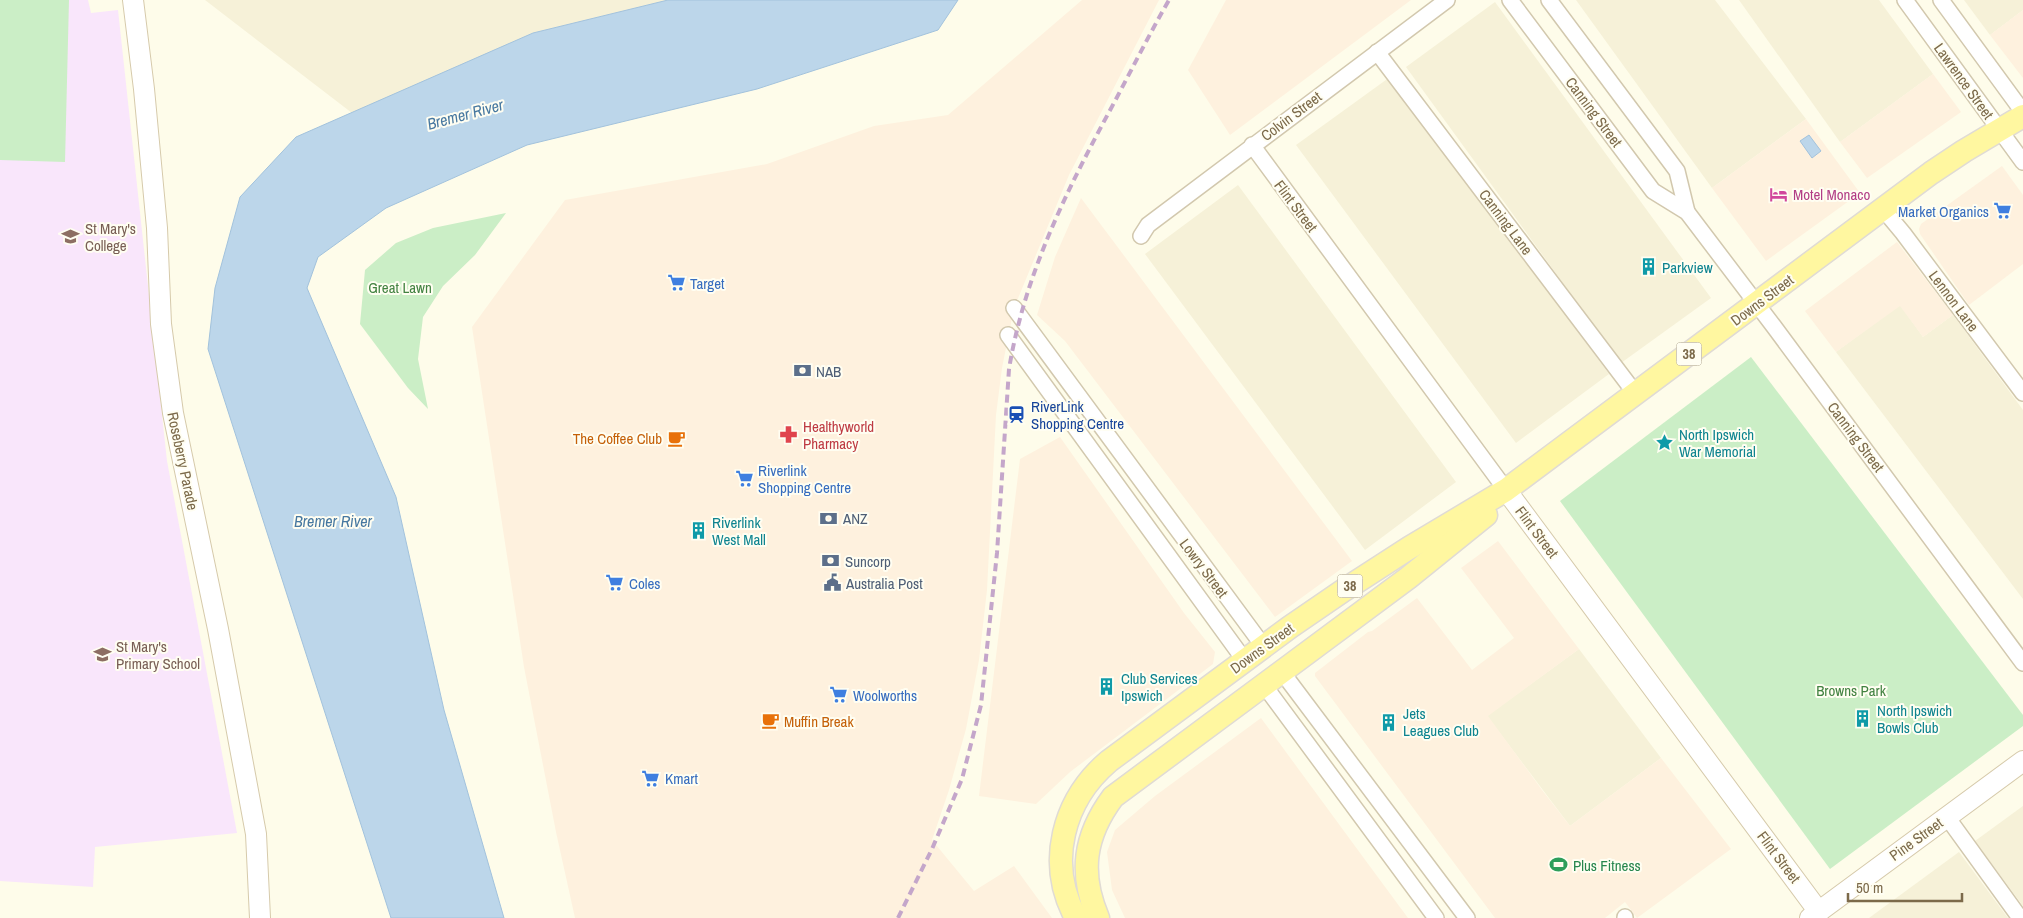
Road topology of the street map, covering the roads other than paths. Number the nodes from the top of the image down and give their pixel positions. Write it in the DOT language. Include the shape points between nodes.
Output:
graph roads {
  1 [pos="133,0"];
  2 [pos="1447,0"];
  3 [pos="1510,0"];
  4 [pos="1549,0"];
  5 [pos="1905,0"];
  6 [pos="1941,0"];
  7 [pos="1377,52"];
  8 [pos="2023,112"];
  9 [pos="2023,116"];
  10 [pos="2000,129"];
  11 [pos="1252,146"];
  12 [pos="2023,162"];
  13 [pos="1883,209"];
  14 [pos="1687,212"];
  15 [pos="1141,236"];
  16 [pos="1757,304"];
  17 [pos="1014,308"];
  18 [pos="1008,335"];
  19 [pos="2023,393"];
  20 [pos="1635,394"];
  21 [pos="1506,490"];
  22 [pos="1264,647"];
  23 [pos="1245,660"];
  24 [pos="2023,663"];
  25 [pos="1282,672"];
  26 [pos="1264,685"];
  27 [pos="2023,761"];
  28 [pos="1947,817"];
  29 [pos="1398,824"];
  30 [pos="1063,838"];
  31 [pos="1378,840"];
  32 [pos="1088,847"];
  33 [pos="1440,881"];
  34 [pos="1420,896"];
  35 [pos="1817,916"];
  36 [pos="260,918"];
  37 [pos="1076,918"];
  38 [pos="1098,918"];
  39 [pos="1436,918"];
  40 [pos="1467,918"];
  41 [pos="2020,918"];
  1 -- 36 [label="street, Roseberry Parade" via="157,228 161,324 170,393 256,834"];
  2 -- 7 [label="street, Colvin Street"];
  3 -- 14 [label="street, Canning Street" via="1653,190"];
  4 -- 14 [label="street, Canning Street" via="1677,172"];
  5 -- 10 [label="street, Lawrence Street"];
  6 -- 8 [label="street, Lawrence Street"];
  7 -- 11 [label="street, Colvin Street"];
  7 -- 20 [label="street, Canning Lane"];
  9 -- 10 [label="main road, Downs Street / 38"];
  10 -- 12 [label="street, Lawrence Street"];
  10 -- 13 [label="main road, Downs Street / 38"];
  11 -- 15 [label="street, Colvin Street" via="1148,225"];
  11 -- 21 [label="street, Flint Street"];
  13 -- 16 [label="main road, Downs Street / 38"];
  13 -- 19 [label="street, Lennon Lane"];
  14 -- 16 [label="street, Canning Street"];
  16 -- 20 [label="main road, Downs Street / 38"];
  16 -- 24 [label="street, Canning Street"];
  17 -- 22 [label="street, Lowry Street"];
  18 -- 23 [label="street, Lowry Street"];
  20 -- 21 [label="main road, Downs Street / 38"];
  21 -- 22 [label="main road, Downs Street / 38" via="1379,566"];
  21 -- 25 [label="main road, Downs Street / 38" via="1476,524"];
  21 -- 35 [label="street, Flint Street"];
  22 -- 23 [label="main road, Downs Street / 38"];
  22 -- 25 [label="main road, Lowry Street"];
  23 -- 26 [label="main road, Lowry Street"];
  23 -- 30 [label="main road, Downs Street / 38" via="1099,770 1073,806"];
  25 -- 26 [label="main road, Downs Street / 38"];
  25 -- 29 [label="street, Lowry Street"];
  26 -- 31 [label="street, Lowry Street"];
  26 -- 32 [label="main road, Downs Street / 38" via="1119,792 1104,809"];
  27 -- 28 [label="street, Pine Street"];
  28 -- 35 [label="street, Pine Street"];
  28 -- 41 [label="street"];
  29 -- 31 [label="street"];
  29 -- 33 [label="street, Lowry Street"];
  30 -- 32 [label="main road"];
  30 -- 37 [label="main road, 38" via="1061,869 1065,892"];
  31 -- 34 [label="street, Lowry Street"];
  32 -- 38 [label="main road, 38" via="1087,878"];
  33 -- 34 [label="street"];
  33 -- 40 [label="street, Lowry Street"];
  34 -- 39 [label="street, Lowry Street"];
}
